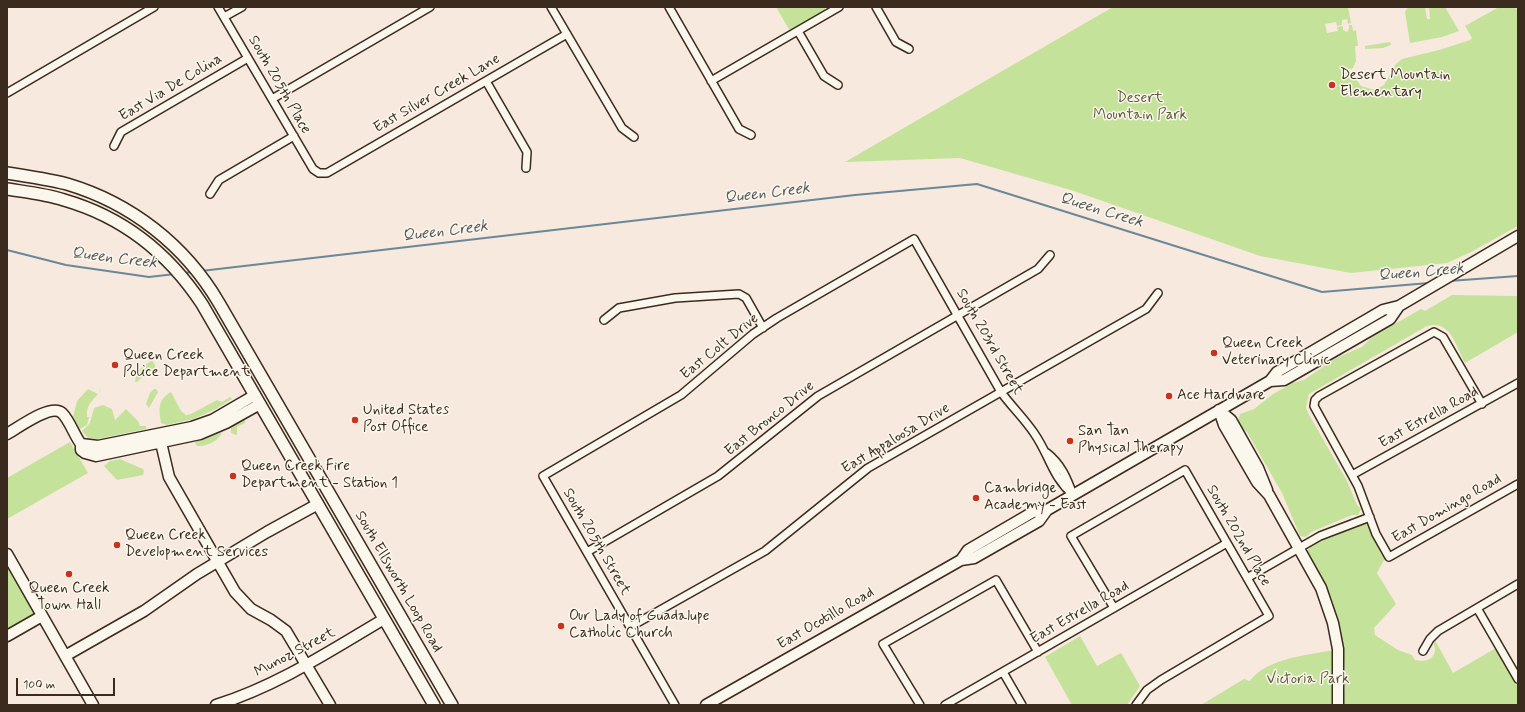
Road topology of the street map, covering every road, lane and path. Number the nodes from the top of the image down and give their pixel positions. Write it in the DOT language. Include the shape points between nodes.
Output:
graph roads {
  1 [pos="154,7"];
  2 [pos="218,7"];
  3 [pos="242,7"];
  4 [pos="430,7"];
  5 [pos="551,7"];
  6 [pos="669,7"];
  7 [pos="839,7"];
  8 [pos="876,7"];
  9 [pos="224,17"];
  10 [pos="798,30"];
  11 [pos="567,34"];
  12 [pos="909,49"];
  13 [pos="248,58"];
  14 [pos="486,81"];
  15 [pos="711,81"];
  16 [pos="838,85"];
  17 [pos="7,93"];
  18 [pos="272,98"];
  19 [pos="751,135"];
  20 [pos="294,136"];
  21 [pos="634,137"];
  22 [pos="114,146"];
  23 [pos="526,168"];
  24 [pos="7,173"];
  25 [pos="319,173"];
  26 [pos="7,189"];
  27 [pos="210,194"];
  28 [pos="1518,236"];
  29 [pos="914,239"];
  30 [pos="1050,256"];
  31 [pos="1158,293"];
  32 [pos="958,315"];
  33 [pos="604,320"];
  34 [pos="763,328"];
  35 [pos="1518,383"];
  36 [pos="1001,392"];
  37 [pos="257,400"];
  38 [pos="1482,404"];
  39 [pos="1219,410"];
  40 [pos="7,434"];
  41 [pos="159,438"];
  42 [pos="1352,475"];
  43 [pos="542,476"];
  44 [pos="1518,484"];
  45 [pos="330,495"];
  46 [pos="1073,495"];
  47 [pos="318,504"];
  48 [pos="1370,517"];
  49 [pos="1227,543"];
  50 [pos="1299,547"];
  51 [pos="586,552"];
  52 [pos="7,554"];
  53 [pos="216,562"];
  54 [pos="1247,578"];
  55 [pos="1518,584"];
  56 [pos="1114,608"];
  57 [pos="1477,608"];
  58 [pos="398,611"];
  59 [pos="42,616"];
  60 [pos="384,619"];
  61 [pos="630,627"];
  62 [pos="7,636"];
  63 [pos="1423,651"];
  64 [pos="1038,652"];
  65 [pos="65,656"];
  66 [pos="308,665"];
  67 [pos="1003,672"];
  68 [pos="1518,679"];
  69 [pos="93,705"];
  70 [pos="216,705"];
  71 [pos="330,705"];
  72 [pos="434,705"];
  73 [pos="452,705"];
  74 [pos="675,705"];
  75 [pos="706,705"];
  76 [pos="920,705"];
  77 [pos="945,705"];
  78 [pos="1022,705"];
  79 [pos="1136,705"];
  80 [pos="1338,705"];
  1 -- 17 [label="street"];
  2 -- 9 [label="street, South 205th Place"];
  3 -- 9 [label="street"];
  4 -- 18 [label="street"];
  5 -- 11 [label="street"];
  6 -- 15 [label="street"];
  7 -- 10 [label="street"];
  8 -- 12 [label="street" via="896,42"];
  9 -- 13 [label="street, South 205th Place"];
  10 -- 15 [label="street"];
  10 -- 16 [label="street" via="824,76"];
  11 -- 14 [label="street, East Silver Creek Lane"];
  11 -- 21 [label="street" via="622,128"];
  13 -- 18 [label="street, South 205th Place"];
  13 -- 22 [label="street, East Via De Colina" via="121,132"];
  14 -- 23 [label="street" via="527,152"];
  14 -- 25 [label="street, East Silver Creek Lane" via="327,173"];
  15 -- 19 [label="street" via="739,129"];
  18 -- 20 [label="street, South 205th Place"];
  20 -- 25 [label="street, South 205th Place" via="312,169"];
  20 -- 27 [label="street" via="219,180"];
  24 -- 45 [label="main road, South Ellsworth Loop Road" via="52,180 91,192 129,211 169,241 197,270 219,303"];
  26 -- 37 [label="main road, South Ellsworth Loop Road" via="77,204 113,219 147,242 177,271 202,304"];
  28 -- 39 [label="street, East Ocotillo Road" via="1399,306 1383,310 1277,372 1270,381"];
  29 -- 32 [label="street, South 203rd Street"];
  29 -- 34 [label="street, East Colt Drive"];
  30 -- 32 [label="street, East Bronco Drive" via="1038,269"];
  31 -- 36 [label="street, East Appaloosa Drive" via="1146,309"];
  32 -- 36 [label="street, South 203rd Street"];
  32 -- 51 [label="street, East Bronco Drive" via="818,396 718,476"];
  33 -- 34 [label="street" via="618,308 675,298 739,294 746,298"];
  34 -- 43 [label="street, East Colt Drive" via="681,395"];
  35 -- 38 [label="street, East Estrella Road"];
  36 -- 46 [label="street, South 203rd Street" via="1033,432 1061,484"];
  36 -- 61 [label="street, East Appaloosa Drive" via="868,468 765,551"];
  37 -- 41 [label="street" via="203,424"];
  37 -- 47 [label="main road, South Ellsworth Loop Road"];
  38 -- 42 [label="street, East Estrella Road"];
  38 -- 42 [label="street" via="1443,337 1437,332 1429,333 1317,397 1314,403 1315,411"];
  39 -- 46 [label="street, East Ocotillo Road"];
  39 -- 50 [label="street" via="1231,420"];
  40 -- 41 [label="street" via="53,409 63,414 81,444 81,450 85,453 96,456"];
  41 -- 53 [label="street" via="172,483"];
  42 -- 48 [label="street"];
  43 -- 51 [label="street, South 205th Street"];
  44 -- 48 [label="street, East Domingo Road" via="1390,557 1376,534"];
  45 -- 47 [label="main road"];
  45 -- 58 [label="main road, South Ellsworth Loop Road"];
  46 -- 75 [label="street, East Ocotillo Road" via="1047,510 1033,512 968,550 961,560"];
  47 -- 53 [label="street"];
  47 -- 60 [label="main road, South Ellsworth Loop Road"];
  48 -- 50 [label="street"];
  49 -- 54 [label="street, South 202nd Place"];
  49 -- 56 [label="street, East Estrella Road"];
  49 -- 56 [label="street, South 202nd Place" via="1185,470 1071,536"];
  50 -- 54 [label="street"];
  50 -- 80 [label="street" via="1321,588 1333,623 1338,649"];
  51 -- 61 [label="street, South 205th Street"];
  52 -- 59 [label="street"];
  53 -- 65 [label="street" via="154,605"];
  53 -- 66 [label="street" via="242,601 286,631"];
  54 -- 79 [label="street, South 202nd Place" via="1269,616 1161,680 1147,690"];
  55 -- 57 [label="street"];
  56 -- 64 [label="street, East Estrella Road"];
  57 -- 63 [label="street" via="1438,631"];
  57 -- 68 [label="street"];
  58 -- 60 [label="main road"];
  58 -- 73 [label="main road, South Ellsworth Loop Road"];
  59 -- 62 [label="street"];
  59 -- 65 [label="street"];
  60 -- 66 [label="street, Munoz Street"];
  60 -- 72 [label="main road, South Ellsworth Loop Road"];
  61 -- 74 [label="street, South 205th Street"];
  64 -- 67 [label="street, East Estrella Road"];
  64 -- 76 [label="street" via="996,580 883,644"];
  65 -- 69 [label="street"];
  66 -- 70 [label="street, Munoz Street" via="260,689"];
  66 -- 71 [label="street"];
  67 -- 77 [label="street, East Estrella Road"];
  67 -- 78 [label="street"];
}
